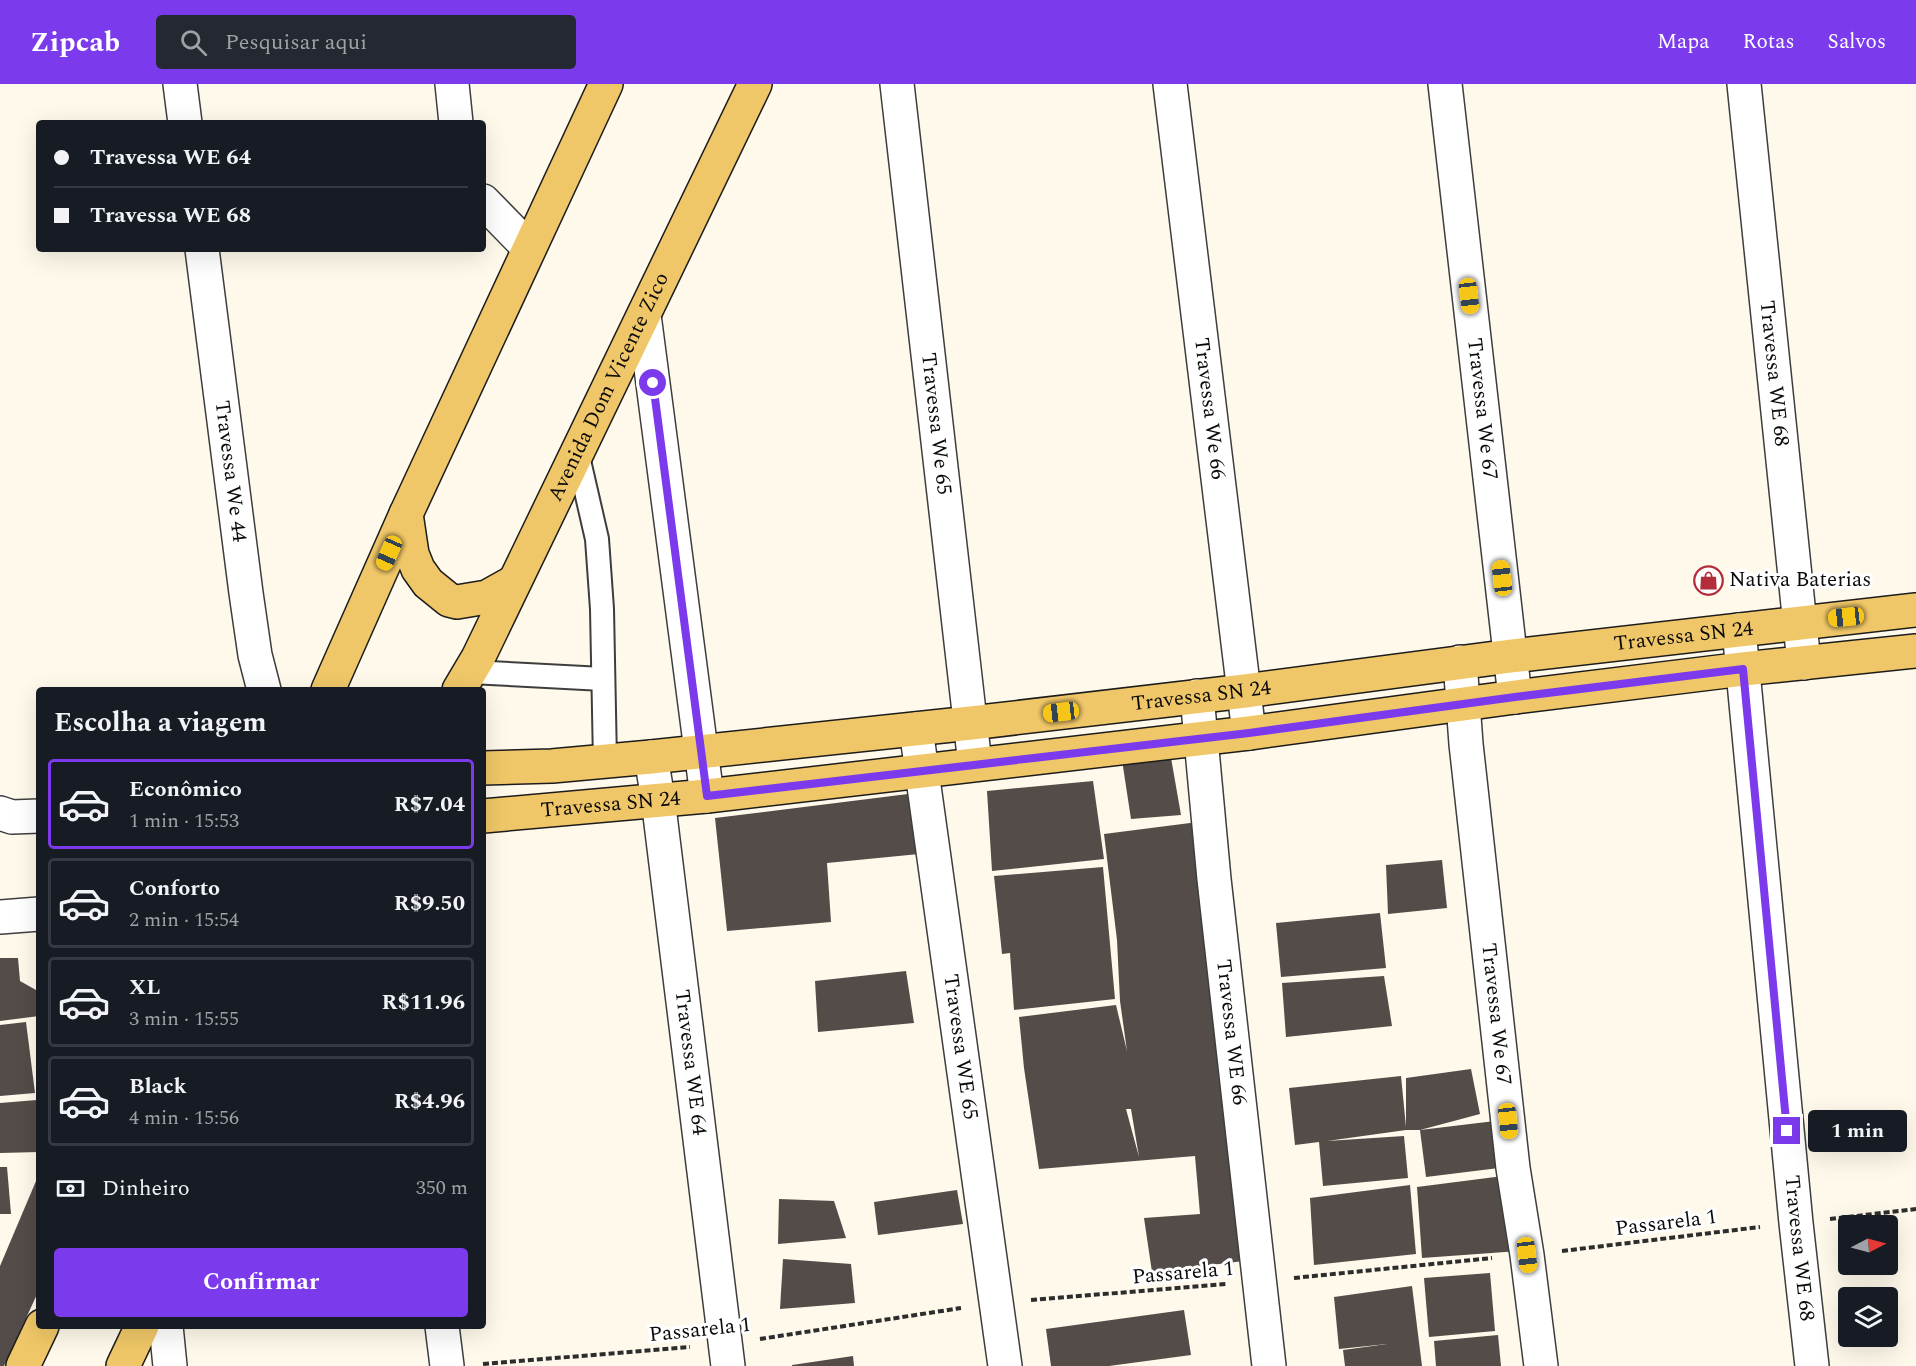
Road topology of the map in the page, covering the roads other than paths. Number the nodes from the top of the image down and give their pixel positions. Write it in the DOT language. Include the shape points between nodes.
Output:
graph roads {
  1 [pos="180,84"];
  2 [pos="452,84"];
  3 [pos="606,84"];
  4 [pos="754,84"];
  5 [pos="897,84"];
  6 [pos="1170,84"];
  7 [pos="1444,84"];
  8 [pos="1744,84"];
  9 [pos="185,120"];
  10 [pos="456,120"];
  11 [pos="486,204"];
  12 [pos="529,248"];
  13 [pos="202,252"];
  14 [pos="644,315"];
  15 [pos="577,452"];
  16 [pos="406,514"];
  17 [pos="514,582"];
  18 [pos="1916,610"];
  19 [pos="1800,622"];
  20 [pos="1738,630"];
  21 [pos="1916,651"];
  22 [pos="1511,656"];
  23 [pos="1460,662"];
  24 [pos="1804,663"];
  25 [pos="1743,669"];
  26 [pos="603,679"];
  27 [pos="465,681"];
  28 [pos="263,687"];
  29 [pos="329,687"];
  30 [pos="1245,691"];
  31 [pos="1197,696"];
  32 [pos="1515,697"];
  33 [pos="1464,705"];
  34 [pos="971,723"];
  35 [pos="916,729"];
  36 [pos="1249,733"];
  37 [pos="1201,738"];
  38 [pos="701,752"];
  39 [pos="651,757"];
  40 [pos="604,762"];
  41 [pos="975,764"];
  42 [pos="486,768"];
  43 [pos="922,771"];
  44 [pos="707,796"];
  45 [pos="658,799"];
  46 [pos="0,813"];
  47 [pos="36,816"];
  48 [pos="486,816"];
  49 [pos="36,914"];
  50 [pos="0,917"];
  51 [pos="41,1329"];
  52 [pos="141,1329"];
  53 [pos="166,1329"];
  54 [pos="443,1329"];
  55 [pos="727,1355"];
  56 [pos="461,1365"];
  57 [pos="23,1366"];
  58 [pos="123,1366"];
  59 [pos="170,1366"];
  60 [pos="1005,1366"];
  61 [pos="1269,1366"];
  62 [pos="1541,1366"];
  63 [pos="1812,1366"];
  1 -- 9 [label="street"];
  2 -- 10 [label="street"];
  3 -- 12 [label="main road"];
  4 -- 14 [label="main road, Avenida Dom Vicente Zico"];
  5 -- 34 [label="street, Travessa We 65"];
  6 -- 30 [label="street, Travessa We 66"];
  7 -- 22 [label="street, Travessa We 67"];
  8 -- 19 [label="street, Travessa WE 68"];
  11 -- 12 [label="street"];
  12 -- 16 [label="main road"];
  13 -- 28 [label="street, Travessa We 44" via="246,593"];
  14 -- 15 [label="main road, Avenida Dom Vicente Zico"];
  14 -- 38 [label="street"];
  15 -- 17 [label="main road, Avenida Dom Vicente Zico"];
  15 -- 26 [label="lane" via="597,539"];
  16 -- 17 [label="main road" via="418,569 449,600 487,597"];
  16 -- 29 [label="main road"];
  17 -- 27 [label="main road, Avenida Dom Vicente Zico"];
  18 -- 19 [label="main road, Travessa SN 24"];
  19 -- 20 [label="main road, Travessa SN 24"];
  19 -- 24 [label="street, Travessa WE 68"];
  20 -- 22 [label="main road, Travessa SN 24"];
  20 -- 25 [label="street, Travessa WE 68"];
  21 -- 24 [label="main road, Travessa SN 24"];
  22 -- 23 [label="main road, Travessa SN 24"];
  22 -- 32 [label="street, Travessa We 67"];
  23 -- 30 [label="main road, Travessa SN 24"];
  23 -- 33 [label="street, Travessa We 67"];
  24 -- 25 [label="main road, Travessa SN 24"];
  25 -- 32 [label="main road, Travessa SN 24"];
  25 -- 63 [label="street, Travessa WE 68"];
  26 -- 27 [label="lane"];
  26 -- 40 [label="lane"];
  30 -- 31 [label="main road, Travessa SN 24"];
  30 -- 36 [label="street, Travessa We 66"];
  31 -- 34 [label="main road, Travessa SN 24"];
  31 -- 37 [label="street, Travessa WE 66"];
  32 -- 33 [label="main road, Travessa SN 24"];
  33 -- 36 [label="main road, Travessa SN 24"];
  33 -- 62 [label="street, Travessa We 67" via="1514,1168"];
  34 -- 35 [label="main road, Travessa SN 24"];
  34 -- 41 [label="street, Travessa We 65"];
  35 -- 38 [label="main road, Travessa SN 24"];
  35 -- 43 [label="street, Travessa WE 65"];
  36 -- 37 [label="main road, Travessa SN 24"];
  37 -- 41 [label="main road, Travessa SN 24"];
  37 -- 61 [label="street, Travessa WE 66"];
  38 -- 39 [label="main road, Travessa SN 24"];
  38 -- 44 [label="street"];
  39 -- 40 [label="main road, Travessa SN 24"];
  39 -- 45 [label="street, Travessa WE 64"];
  40 -- 42 [label="main road, Travessa SN 24"];
  41 -- 43 [label="main road, Travessa SN 24"];
  43 -- 44 [label="main road, Travessa SN 24"];
  43 -- 60 [label="street, Travessa WE 65"];
  44 -- 45 [label="main road, Travessa SN 24"];
  45 -- 48 [label="main road, Travessa SN 24"];
  45 -- 55 [label="street, Travessa WE 64"];
  46 -- 47 [label="street"];
  49 -- 50 [label="street"];
  51 -- 57 [label="main road"];
  52 -- 58 [label="main road"];
  53 -- 59 [label="street"];
  54 -- 56 [label="street"];
}
